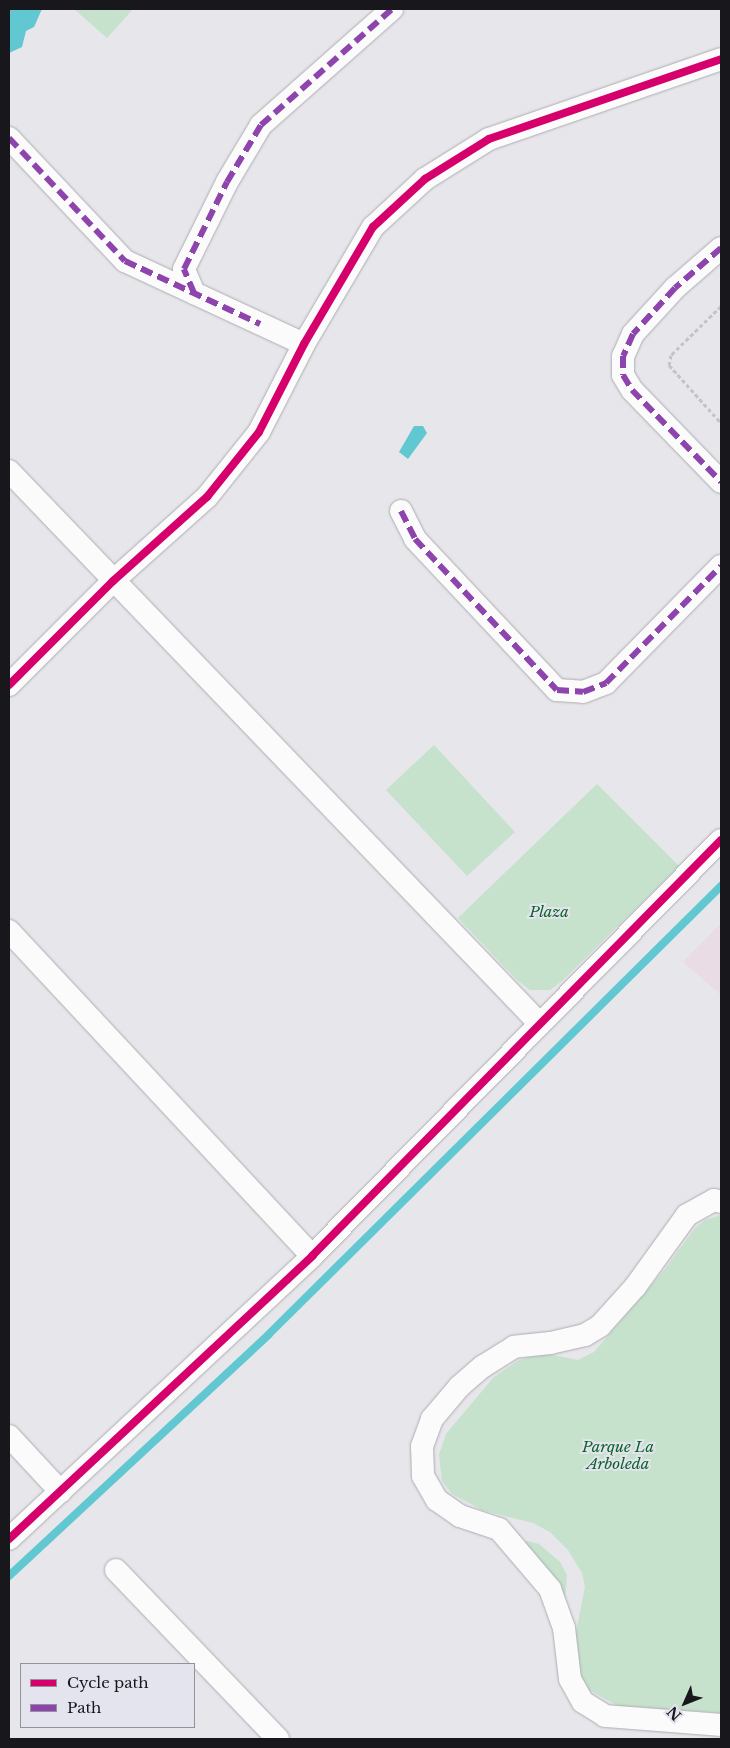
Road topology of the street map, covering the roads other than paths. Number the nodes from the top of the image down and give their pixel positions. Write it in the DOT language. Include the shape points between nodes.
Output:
graph roads {
  1 [pos="392,9"];
  2 [pos="721,59"];
  3 [pos="9,138"];
  4 [pos="721,248"];
  5 [pos="194,293"];
  6 [pos="304,344"];
  7 [pos="9,471"];
  8 [pos="721,482"];
  9 [pos="401,511"];
  10 [pos="721,566"];
  11 [pos="113,581"];
  12 [pos="9,685"];
  13 [pos="721,840"];
  14 [pos="9,931"];
  15 [pos="540,1023"];
  16 [pos="721,1202"];
  17 [pos="312,1256"];
  18 [pos="9,1436"];
  19 [pos="61,1492"];
  20 [pos="9,1539"];
  21 [pos="116,1570"];
  22 [pos="721,1725"];
  23 [pos="278,1739"];
  1 -- 5 [label="street" via="261,125 227,182 184,269"];
  2 -- 6 [label="street" via="489,140 425,179 373,227"];
  3 -- 5 [label="street" via="125,261"];
  4 -- 8 [label="street" via="674,288 633,334 623,356 623,375 632,390"];
  5 -- 6 [label="street"];
  6 -- 11 [label="street" via="259,432 207,497"];
  7 -- 11 [label="street"];
  9 -- 10 [label="street" via="414,539 556,690 583,692 606,684"];
  11 -- 12 [label="street"];
  11 -- 15 [label="street"];
  13 -- 15 [label="street"];
  14 -- 17 [label="street"];
  15 -- 17 [label="street"];
  16 -- 22 [label="street" via="714,1200 687,1215 635,1287 600,1326 567,1339 514,1347 483,1366 459,1387 432,1419 422,1446 423,1476 436,1500 460,1516 499,1529 550,1589 564,1628 570,1679 583,1702 604,1716"];
  17 -- 19 [label="street"];
  18 -- 19 [label="street"];
  19 -- 20 [label="street"];
  21 -- 23 [label="street"];
}
